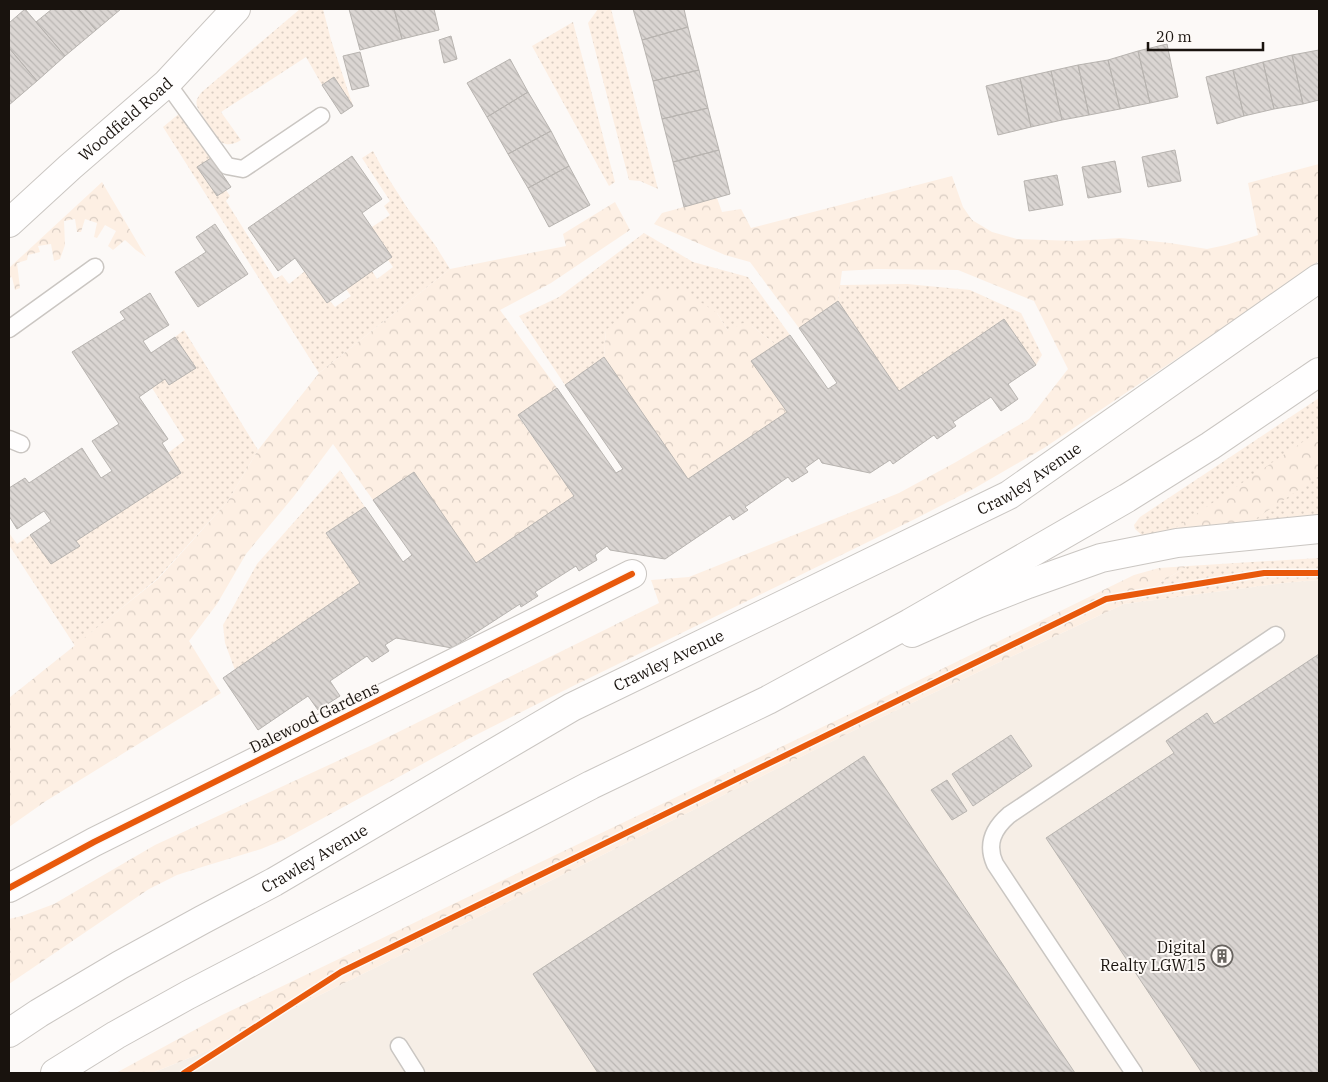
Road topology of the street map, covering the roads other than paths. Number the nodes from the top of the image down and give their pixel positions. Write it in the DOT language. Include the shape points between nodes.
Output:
graph roads {
  1 [pos="236,9"];
  2 [pos="167,83"];
  3 [pos="321,116"];
  4 [pos="9,223"];
  5 [pos="95,267"];
  6 [pos="1319,278"];
  7 [pos="9,329"];
  8 [pos="1319,372"];
  9 [pos="1319,529"];
  10 [pos="632,574"];
  11 [pos="1276,635"];
  12 [pos="803,682"];
  13 [pos="9,888"];
  14 [pos="9,1033"];
  15 [pos="399,1046"];
  16 [pos="55,1073"];
  17 [pos="416,1073"];
  18 [pos="1134,1073"];
  1 -- 2 [label="main road, Woodfield Road"];
  2 -- 3 [label="lane" via="227,166 243,169"];
  2 -- 4 [label="main road, Woodfield Road"];
  5 -- 7 [label="lane"];
  6 -- 14 [label="main road, Crawley Avenue" via="1009,495 572,707 274,882 120,965"];
  8 -- 12 [label="main road" via="1127,498"];
  9 -- 12 [label="main road" via="1177,543 1101,558 977,604"];
  10 -- 13 [label="main road, Dalewood Gardens" via="94,842"];
  11 -- 18 [label="lane" via="1015,811 1000,823 992,838 990,849 995,864"];
  12 -- 16 [label="main road" via="528,817 188,995"];
  15 -- 17 [label="lane"];
}
